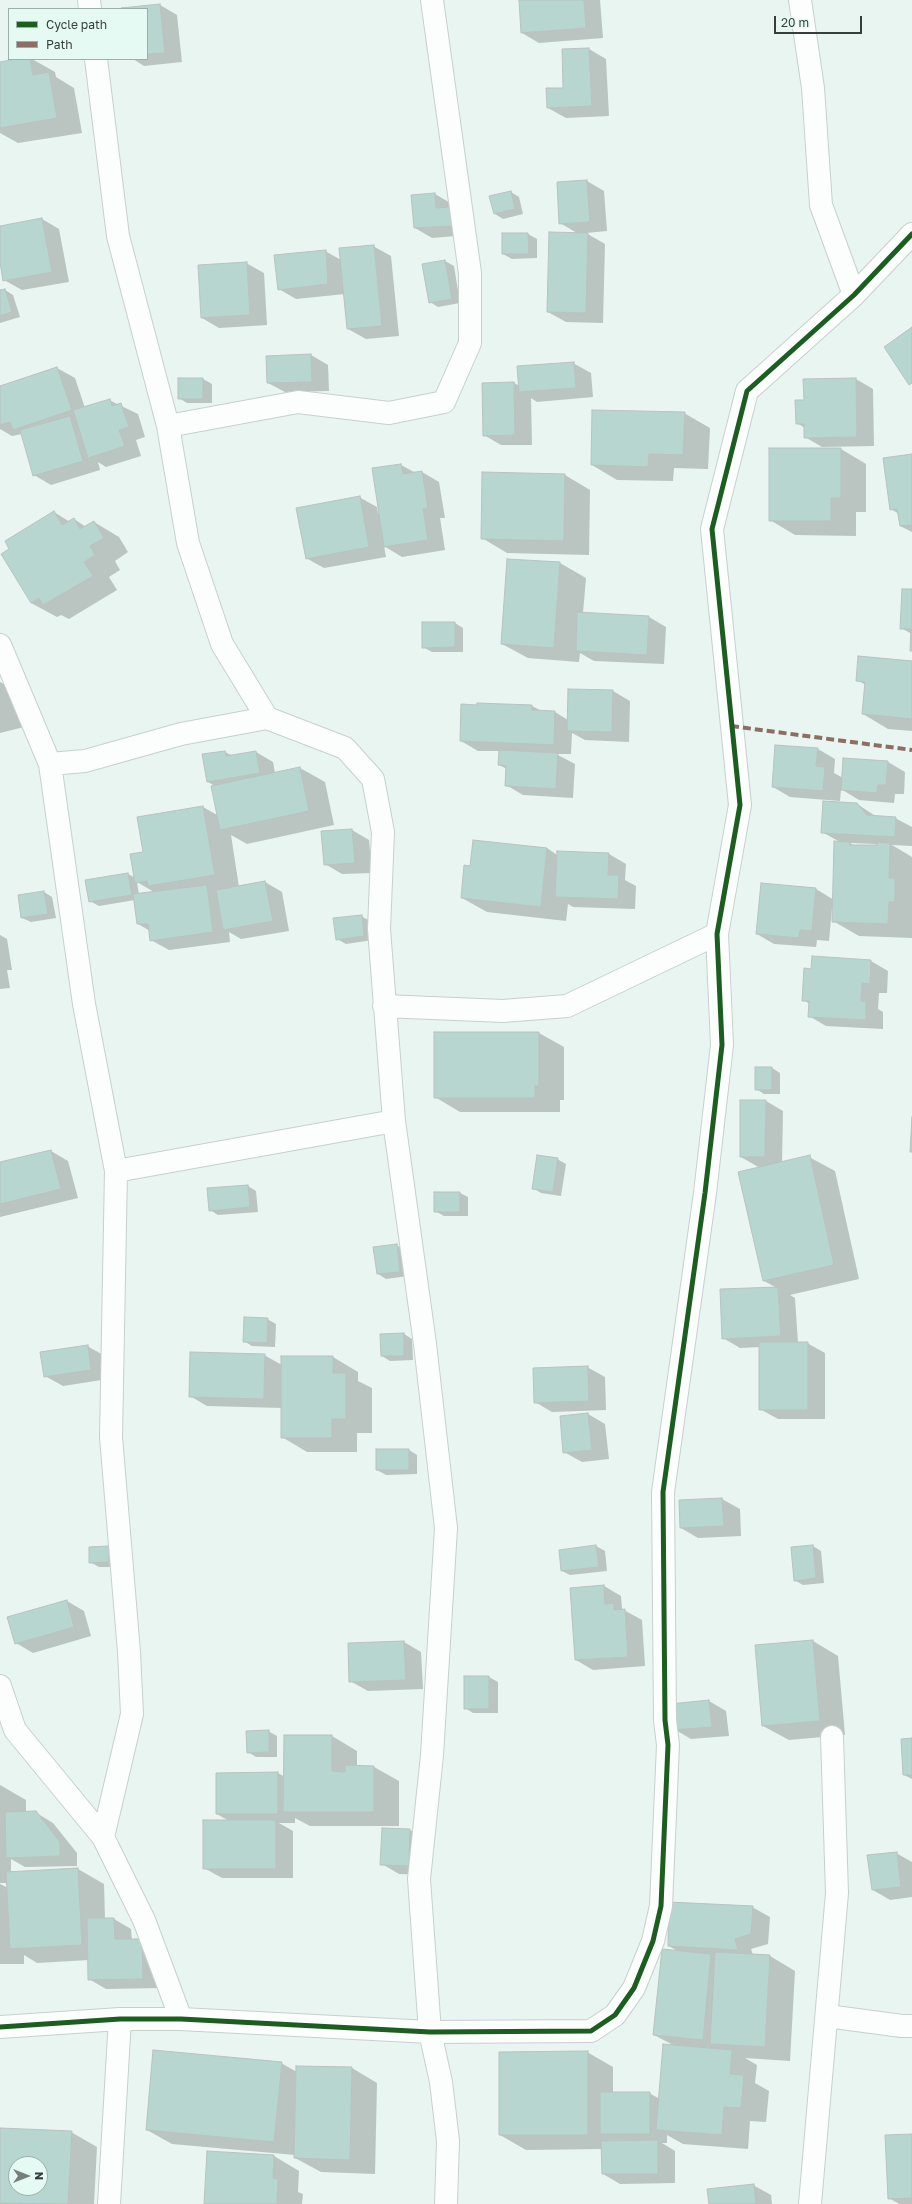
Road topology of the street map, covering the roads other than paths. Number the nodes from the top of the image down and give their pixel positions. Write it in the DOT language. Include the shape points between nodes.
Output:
graph roads {
  1 [pos="432,0"];
  2 [pos="800,0"];
  3 [pos="96,60"];
  4 [pos="912,234"];
  5 [pos="854,295"];
  6 [pos="168,426"];
  7 [pos="0,645"];
  8 [pos="267,718"];
  9 [pos="50,764"];
  10 [pos="717,934"];
  11 [pos="384,1006"];
  12 [pos="394,1121"];
  13 [pos="116,1171"];
  14 [pos="0,1686"];
  15 [pos="8,1729"];
  16 [pos="832,1737"];
  17 [pos="103,1837"];
  18 [pos="827,2016"];
  19 [pos="120,2018"];
  20 [pos="181,2020"];
  21 [pos="912,2026"];
  22 [pos="0,2027"];
  23 [pos="430,2032"];
  24 [pos="109,2204"];
  25 [pos="446,2204"];
  26 [pos="810,2204"];
  1 -- 6 [label="street" via="470,273 470,343 444,402 389,413 298,402"];
  2 -- 5 [label="street" via="813,88 821,205"];
  3 -- 6 [label="street" via="118,236"];
  4 -- 5 [label="street"];
  5 -- 10 [label="street" via="747,391 712,529 740,805"];
  6 -- 8 [label="street" via="188,543 222,644"];
  7 -- 9 [label="street"];
  8 -- 9 [label="street" via="181,734 85,761"];
  8 -- 11 [label="street" via="346,748 373,779 383,832 379,929"];
  9 -- 13 [label="street" via="84,1004"];
  10 -- 11 [label="street" via="567,1006 503,1011"];
  10 -- 23 [label="street" via="722,1045 706,1192 663,1492 665,1720 668,1745 661,1906 653,1941 634,1988 616,2015 591,2031"];
  11 -- 12 [label="street"];
  12 -- 13 [label="street"];
  12 -- 23 [label="street" via="425,1344 446,1528 432,1755 419,1879"];
  13 -- 17 [label="street" via="111,1437 132,1714"];
  14 -- 15 [label="street"];
  15 -- 17 [label="street"];
  16 -- 18 [label="street" via="837,1893"];
  17 -- 20 [label="street" via="144,1920"];
  18 -- 21 [label="street"];
  18 -- 26 [label="street"];
  19 -- 20 [label="street"];
  19 -- 22 [label="street"];
  19 -- 24 [label="street"];
  20 -- 23 [label="street"];
  23 -- 25 [label="street" via="441,2082 448,2141"];
}
